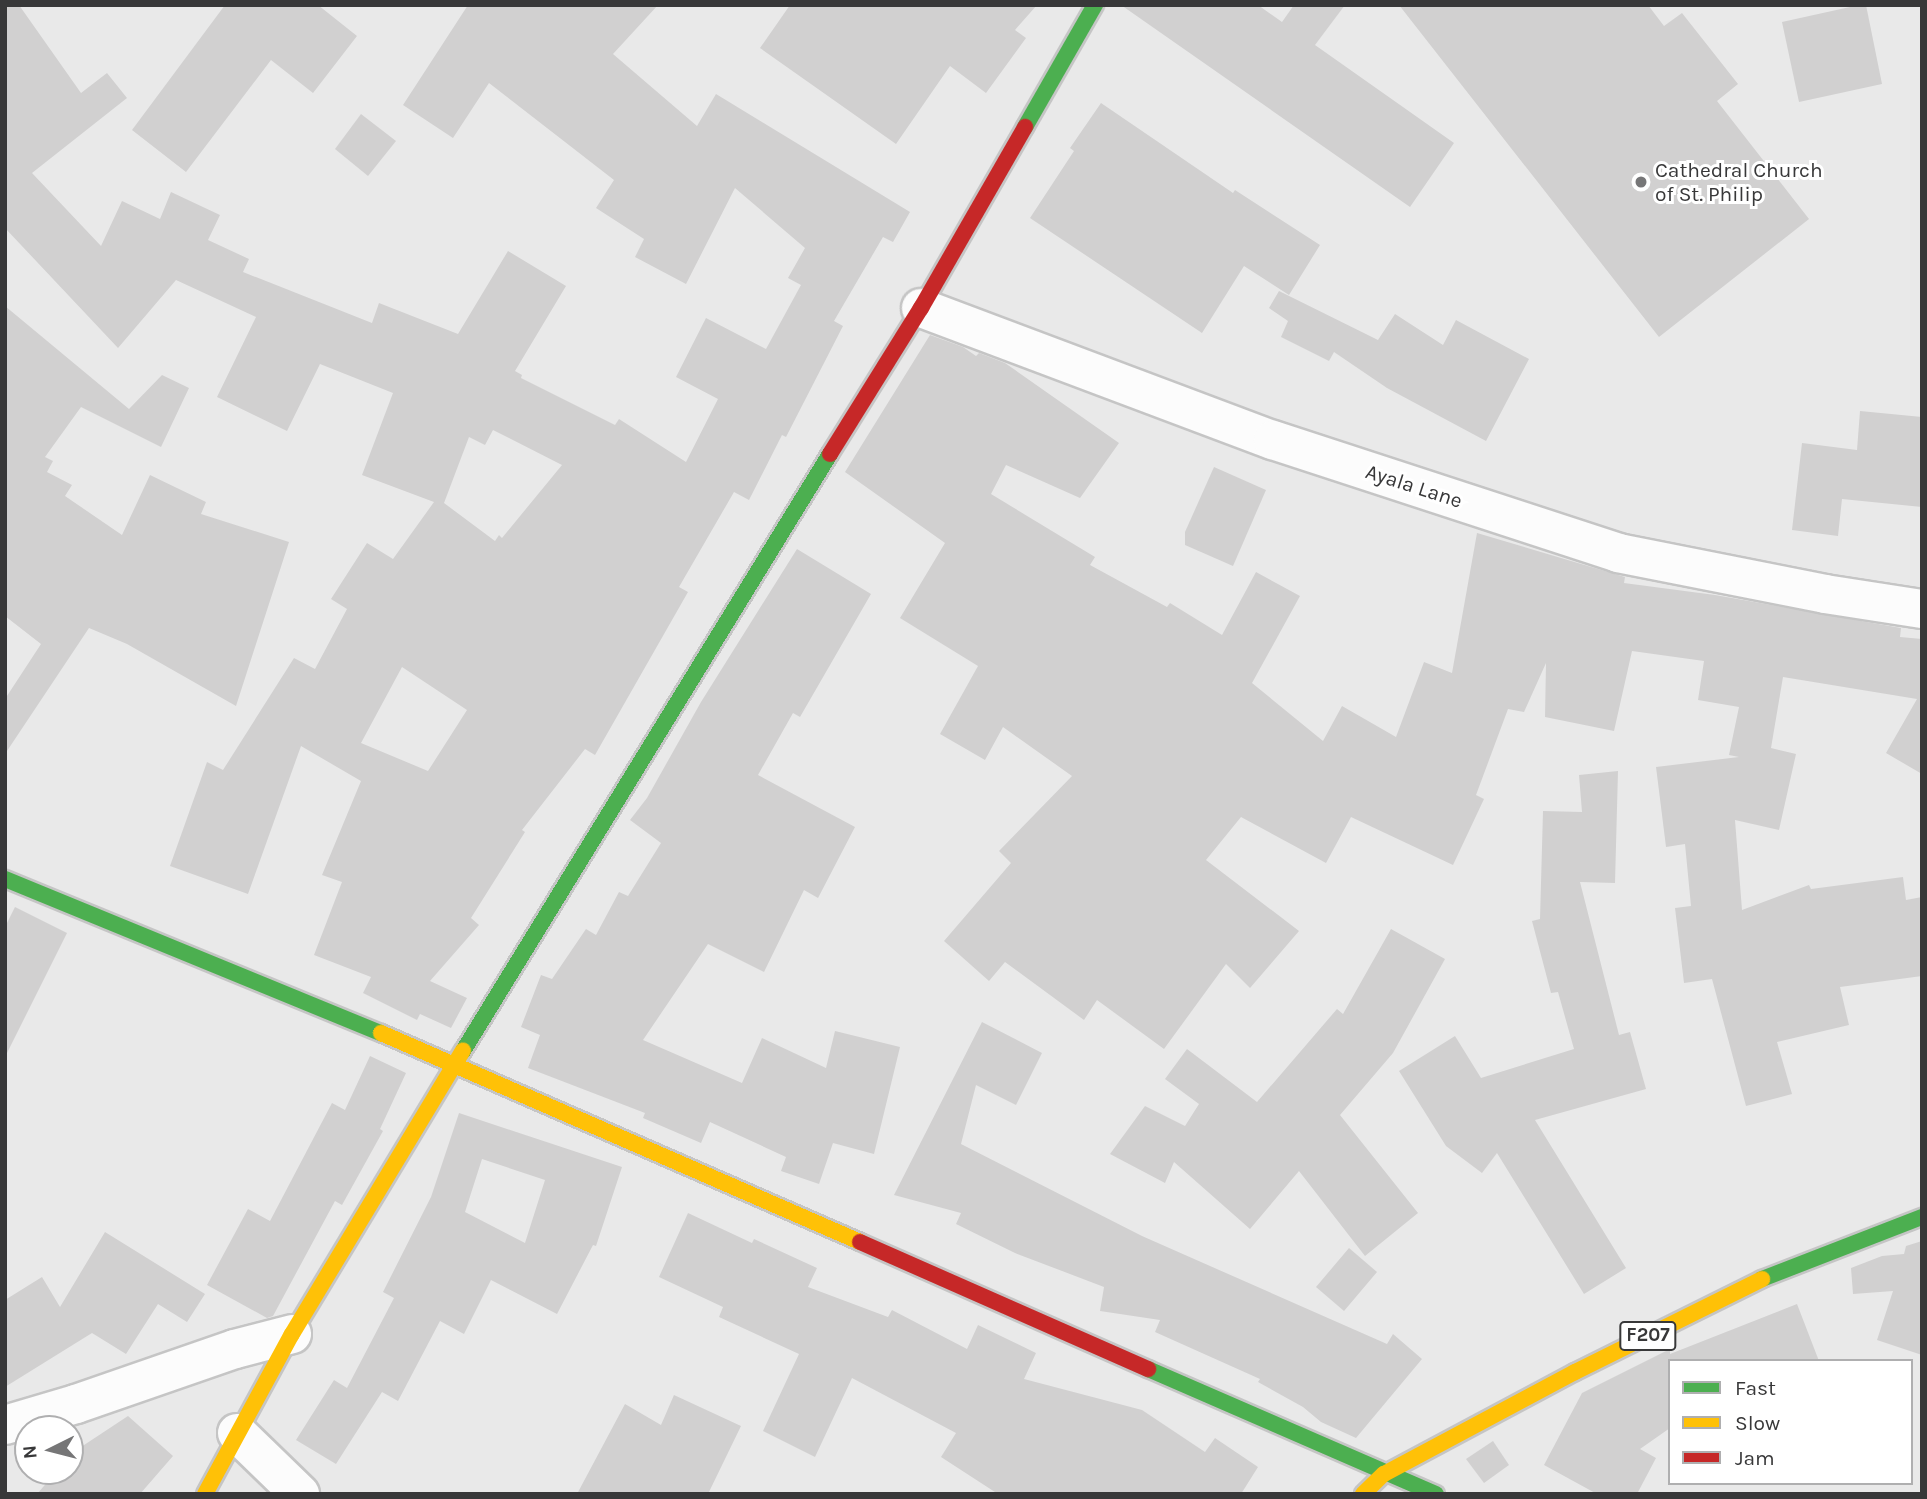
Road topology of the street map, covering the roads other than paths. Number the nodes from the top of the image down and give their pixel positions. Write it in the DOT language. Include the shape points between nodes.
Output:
graph roads {
  1 [pos="1095,5"];
  2 [pos="921,308"];
  3 [pos="1922,609"];
  4 [pos="5,879"];
  5 [pos="454,1063"];
  6 [pos="1922,1217"];
  7 [pos="292,1334"];
  8 [pos="5,1425"];
  9 [pos="237,1433"];
  10 [pos="1384,1475"];
  11 [pos="205,1494"];
  12 [pos="300,1494"];
  13 [pos="1363,1494"];
  14 [pos="1436,1494"];
  1 -- 2 [label="street"];
  2 -- 3 [label="street, Ayala Lane" via="1273,440 1618,553"];
  2 -- 5 [label="street"];
  4 -- 5 [label="street"];
  5 -- 7 [label="street"];
  5 -- 10 [label="street"];
  6 -- 10 [label="street, F207" via="1763,1278"];
  7 -- 8 [label="street"];
  7 -- 9 [label="street"];
  9 -- 11 [label="street"];
  9 -- 12 [label="street"];
  10 -- 13 [label="street, F207"];
  10 -- 14 [label="street"];
}
